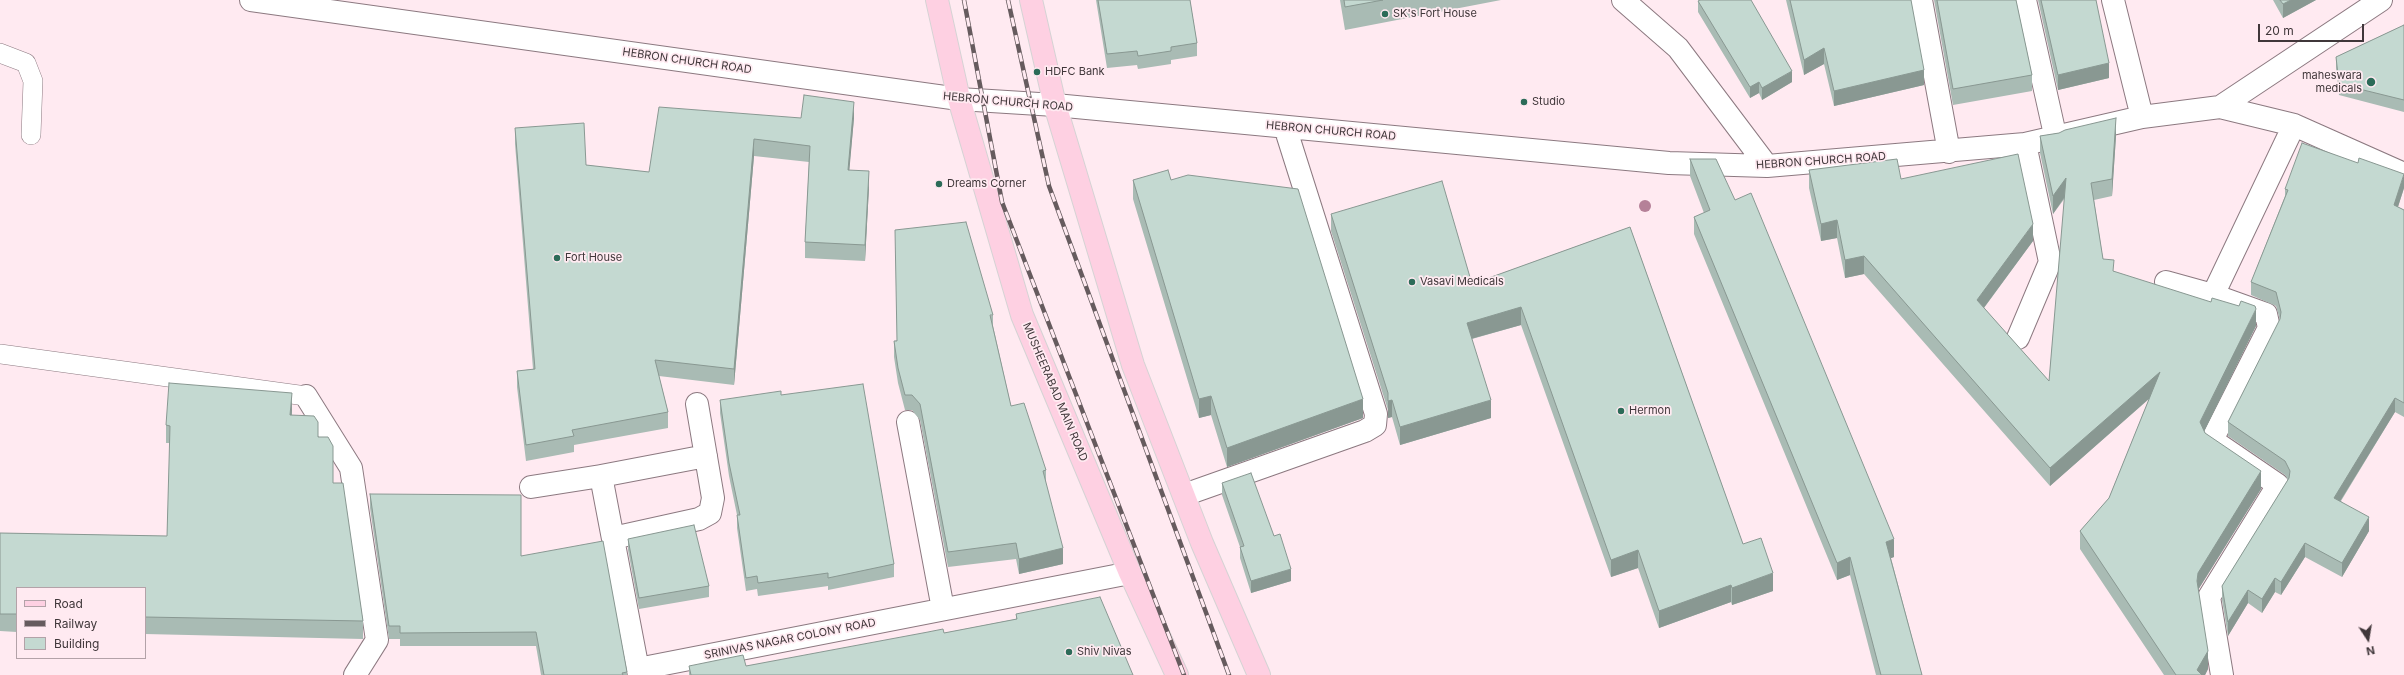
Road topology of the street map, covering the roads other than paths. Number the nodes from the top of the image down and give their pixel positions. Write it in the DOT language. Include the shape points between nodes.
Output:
graph roads {
  1 [pos="251,0"];
  2 [pos="937,0"];
  3 [pos="1031,0"];
  4 [pos="1623,0"];
  5 [pos="1921,0"];
  6 [pos="2025,0"];
  7 [pos="2113,0"];
  8 [pos="2381,0"];
  9 [pos="0,53"];
  10 [pos="959,99"];
  11 [pos="1055,105"];
  12 [pos="2220,107"];
  13 [pos="2142,117"];
  14 [pos="2294,125"];
  15 [pos="1285,127"];
  16 [pos="31,135"];
  17 [pos="2056,138"];
  18 [pos="2025,144"];
  19 [pos="1949,152"];
  20 [pos="1767,166"];
  21 [pos="2404,174"];
  22 [pos="2166,282"];
  23 [pos="2213,295"];
  24 [pos="2018,338"];
  25 [pos="0,354"];
  26 [pos="306,396"];
  27 [pos="697,404"];
  28 [pos="908,422"];
  29 [pos="706,456"];
  30 [pos="601,476"];
  31 [pos="531,487"];
  32 [pos="1184,495"];
  33 [pos="613,538"];
  34 [pos="1130,573"];
  35 [pos="943,609"];
  36 [pos="638,672"];
  37 [pos="355,675"];
  38 [pos="1177,675"];
  39 [pos="1259,675"];
  40 [pos="2222,675"];
  1 -- 10 [label="street, HEBRON CHURCH ROAD"];
  2 -- 10 [label="main road, MUSHEERABAD MAIN ROAD"];
  3 -- 11 [label="main road"];
  4 -- 20 [label="street" via="1678,48"];
  5 -- 19 [label="street"];
  6 -- 17 [label="street"];
  7 -- 13 [label="street"];
  8 -- 12 [label="street, HEBRON CHURCH ROAD"];
  9 -- 16 [label="lane" via="26,63 33,81"];
  10 -- 11 [label="street, HEBRON CHURCH ROAD"];
  10 -- 34 [label="main road, MUSHEERABAD MAIN ROAD" via="1022,315"];
  11 -- 15 [label="street, HEBRON CHURCH ROAD"];
  11 -- 32 [label="main road" via="1133,365"];
  12 -- 13 [label="street, HEBRON CHURCH ROAD"];
  12 -- 14 [label="street"];
  13 -- 17 [label="street, HEBRON CHURCH ROAD"];
  14 -- 21 [label="street"];
  14 -- 23 [label="street"];
  15 -- 20 [label="street, HEBRON CHURCH ROAD" via="1669,163"];
  15 -- 32 [label="street" via="1376,414 1375,425 1365,431"];
  17 -- 18 [label="street, HEBRON CHURCH ROAD"];
  18 -- 19 [label="street, HEBRON CHURCH ROAD"];
  18 -- 24 [label="street" via="2050,262"];
  19 -- 20 [label="street, HEBRON CHURCH ROAD"];
  22 -- 23 [label="street"];
  23 -- 40 [label="street" via="2266,314 2269,328 2212,440 2278,485 2209,597"];
  25 -- 26 [label="lane"];
  26 -- 37 [label="street" via="351,468 377,640"];
  27 -- 29 [label="street"];
  28 -- 35 [label="street"];
  29 -- 30 [label="street"];
  29 -- 33 [label="street" via="713,498 710,513 699,519"];
  30 -- 31 [label="street"];
  30 -- 33 [label="street, SRINIVAS NAGAR COLONY ROAD"];
  32 -- 39 [label="main road"];
  33 -- 36 [label="street, SRINIVAS NAGAR COLONY ROAD"];
  34 -- 35 [label="street, SRINIVAS NAGAR COLONY ROAD"];
  34 -- 38 [label="main road, MUSHEERABAD MAIN ROAD"];
  35 -- 36 [label="street, SRINIVAS NAGAR COLONY ROAD"];
}
